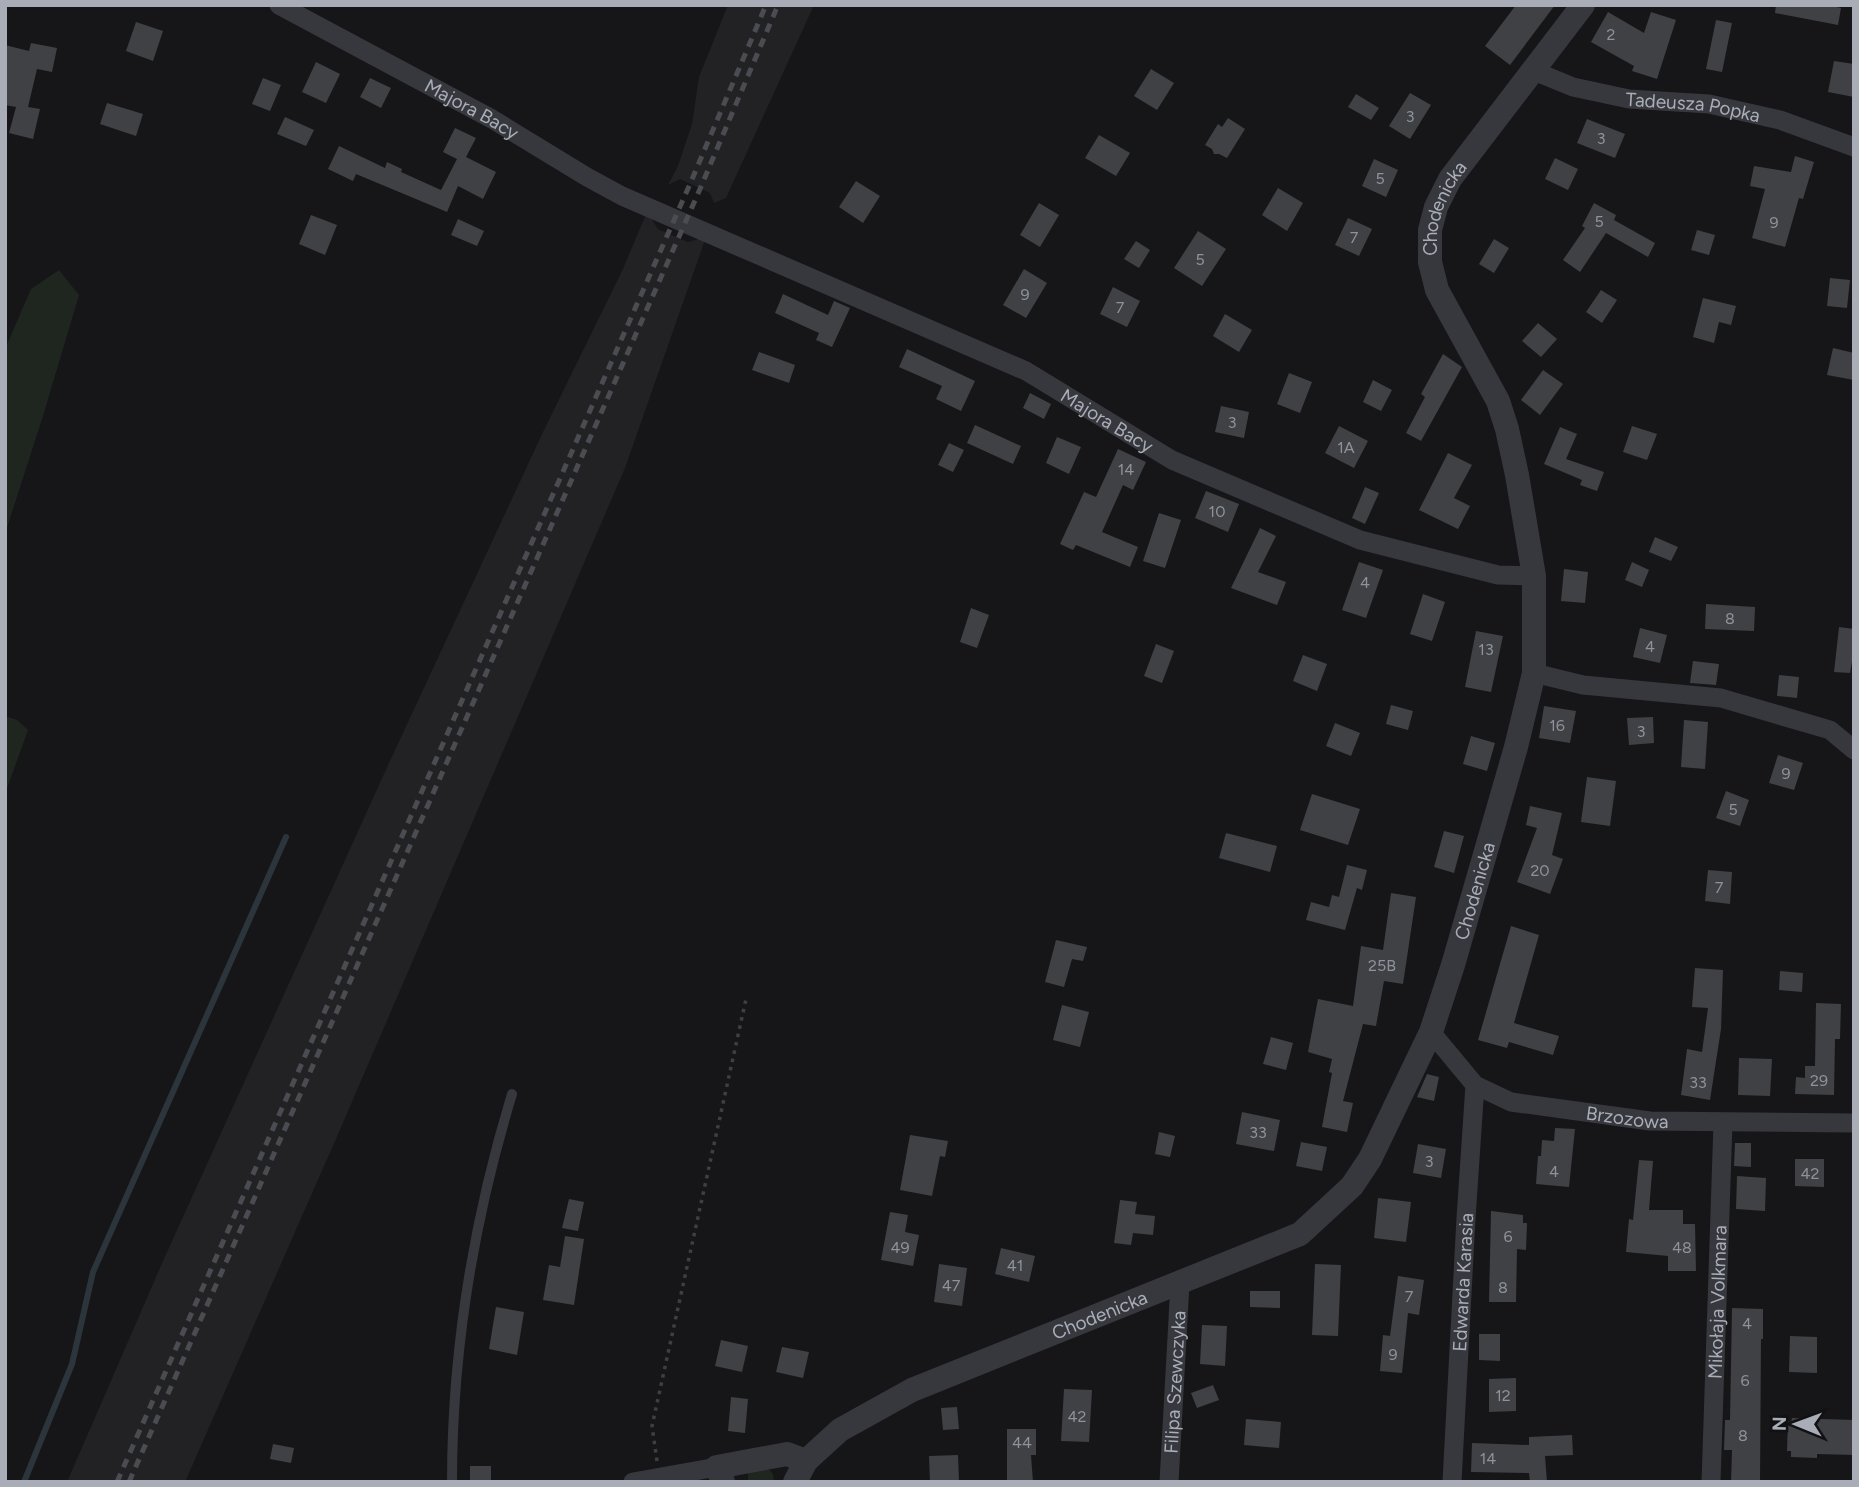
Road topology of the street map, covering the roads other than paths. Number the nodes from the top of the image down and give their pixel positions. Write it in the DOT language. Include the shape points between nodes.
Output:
graph roads {
  1 [pos="279,5"];
  2 [pos="1583,5"];
  3 [pos="1534,71"];
  4 [pos="1854,147"];
  5 [pos="1534,576"];
  6 [pos="1534,673"];
  7 [pos="1854,750"];
  8 [pos="1431,1032"];
  9 [pos="1475,1085"];
  10 [pos="512,1094"];
  11 [pos="1723,1123"];
  12 [pos="1854,1123"];
  13 [pos="1180,1283"];
  14 [pos="800,1472"];
  15 [pos="720,1474"];
  16 [pos="452,1482"];
  17 [pos="633,1482"];
  18 [pos="1169,1482"];
  19 [pos="1452,1482"];
  20 [pos="1711,1482"];
  1 -- 5 [label="street, Majora Bacy" via="492,118 622,196 1026,372 1172,460 1360,540 1498,575"];
  2 -- 3 [label="street, Chodenicka"];
  3 -- 4 [label="street, Tadeusza Popka" via="1573,87 1629,99 1709,104 1780,120"];
  3 -- 5 [label="street, Chodenicka" via="1450,179 1430,230 1430,262 1437,290 1498,401 1507,429"];
  5 -- 6 [label="street, Chodenicka"];
  6 -- 7 [label="street" via="1583,685 1721,698 1830,730"];
  6 -- 8 [label="street, Chodenicka"];
  8 -- 9 [label="street, Brzozowa"];
  8 -- 13 [label="street, Chodenicka" via="1370,1159 1352,1186 1300,1234"];
  9 -- 11 [label="street, Brzozowa" via="1511,1102 1650,1121"];
  9 -- 19 [label="street, Edwarda Karasia"];
  10 -- 16 [label="lane" via="464,1304 454,1389"];
  11 -- 12 [label="street, Brzozowa"];
  11 -- 20 [label="street, Mikołaja Volkmara"];
  13 -- 14 [label="street, Chodenicka" via="912,1390 840,1430"];
  13 -- 18 [label="street, Filipa Szewczyka"];
  14 -- 15 [label="street" via="787,1454"];
  15 -- 17 [label="street"];
}
